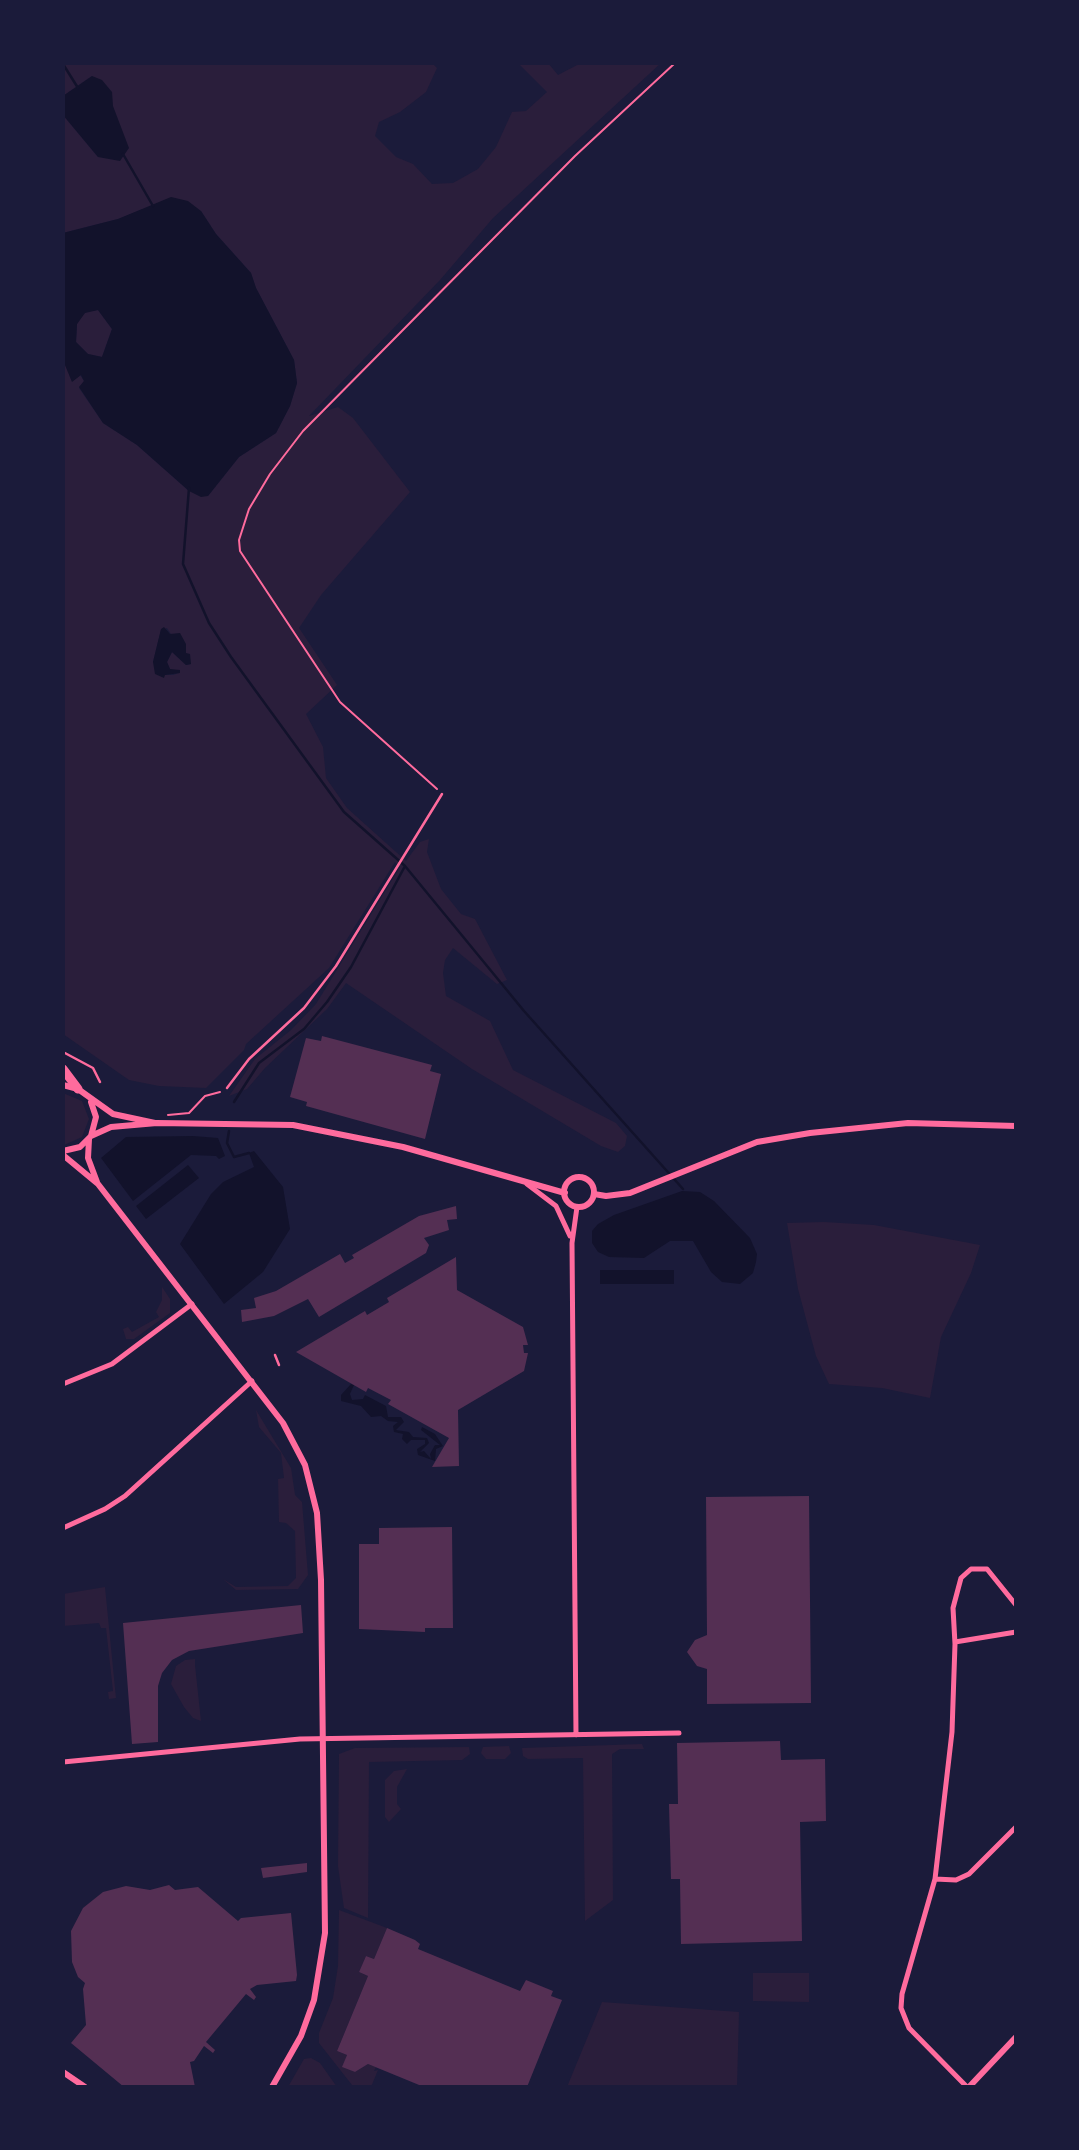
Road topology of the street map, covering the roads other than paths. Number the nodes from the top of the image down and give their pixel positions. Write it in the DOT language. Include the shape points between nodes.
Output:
graph roads {
  1 [pos="442,794"];
  2 [pos="63,1052"];
  3 [pos="63,1069"];
  4 [pos="100,1082"];
  5 [pos="63,1085"];
  6 [pos="78,1088"];
  7 [pos="227,1088"];
  8 [pos="90,1100"];
  9 [pos="157,1123"];
  10 [pos="1016,1126"];
  11 [pos="90,1137"];
  12 [pos="63,1153"];
  13 [pos="524,1183"];
  14 [pos="98,1184"];
  15 [pos="565,1193"];
  16 [pos="594,1194"];
  17 [pos="577,1207"];
  18 [pos="572,1243"];
  19 [pos="192,1304"];
  20 [pos="275,1355"];
  21 [pos="279,1364"];
  22 [pos="252,1381"];
  23 [pos="63,1384"];
  24 [pos="63,1528"];
  25 [pos="1016,1605"];
  26 [pos="1016,1632"];
  27 [pos="955,1642"];
  28 [pos="678,1734"];
  29 [pos="576,1735"];
  30 [pos="322,1739"];
  31 [pos="63,1762"];
  32 [pos="1016,1827"];
  33 [pos="935,1879"];
  34 [pos="1016,2037"];
  35 [pos="63,2072"];
  36 [pos="85,2087"];
  37 [pos="272,2087"];
  38 [pos="968,2087"];
  1 -- 7 [label="lane" via="336,966 304,1009 249,1059"];
  2 -- 4 [label="lane" via="89,1065"];
  3 -- 6 [label="highway"];
  5 -- 6 [label="street"];
  6 -- 8 [label="street"];
  8 -- 9 [label="street" via="113,1114"];
  8 -- 11 [label="street" via="96,1117"];
  9 -- 11 [label="street" via="111,1127"];
  9 -- 13 [label="street" via="270,1123 324,1129"];
  10 -- 16 [label="street" via="908,1123 810,1133 757,1142 621,1195"];
  11 -- 12 [label="street"];
  11 -- 14 [label="street" via="87,1152"];
  12 -- 14 [label="street"];
  13 -- 15 [label="street"];
  13 -- 18 [label="street" via="556,1206"];
  14 -- 19 [label="street"];
  15 -- 16 [label="street" via="568,1183 580,1178 591,1183"];
  15 -- 17 [label="street"];
  16 -- 17 [label="street" via="590,1203"];
  17 -- 18 [label="street"];
  18 -- 29 [label="street"];
  19 -- 22 [label="street"];
  19 -- 23 [label="street" via="112,1364"];
  20 -- 21 [label="lane"];
  22 -- 24 [label="street" via="125,1496"];
  22 -- 30 [label="street" via="298,1450 317,1513"];
  25 -- 27 [label="street" via="993,1573 980,1567 971,1569 961,1578 953,1608"];
  26 -- 27 [label="street"];
  27 -- 33 [label="street" via="952,1732"];
  28 -- 29 [label="street"];
  29 -- 30 [label="street"];
  30 -- 31 [label="street"];
  30 -- 37 [label="street" via="322,1968 301,2036"];
  32 -- 33 [label="street" via="969,1874 956,1880"];
  33 -- 38 [label="street" via="902,1994 904,2019"];
  34 -- 38 [label="street"];
  35 -- 36 [label="street"];
}
